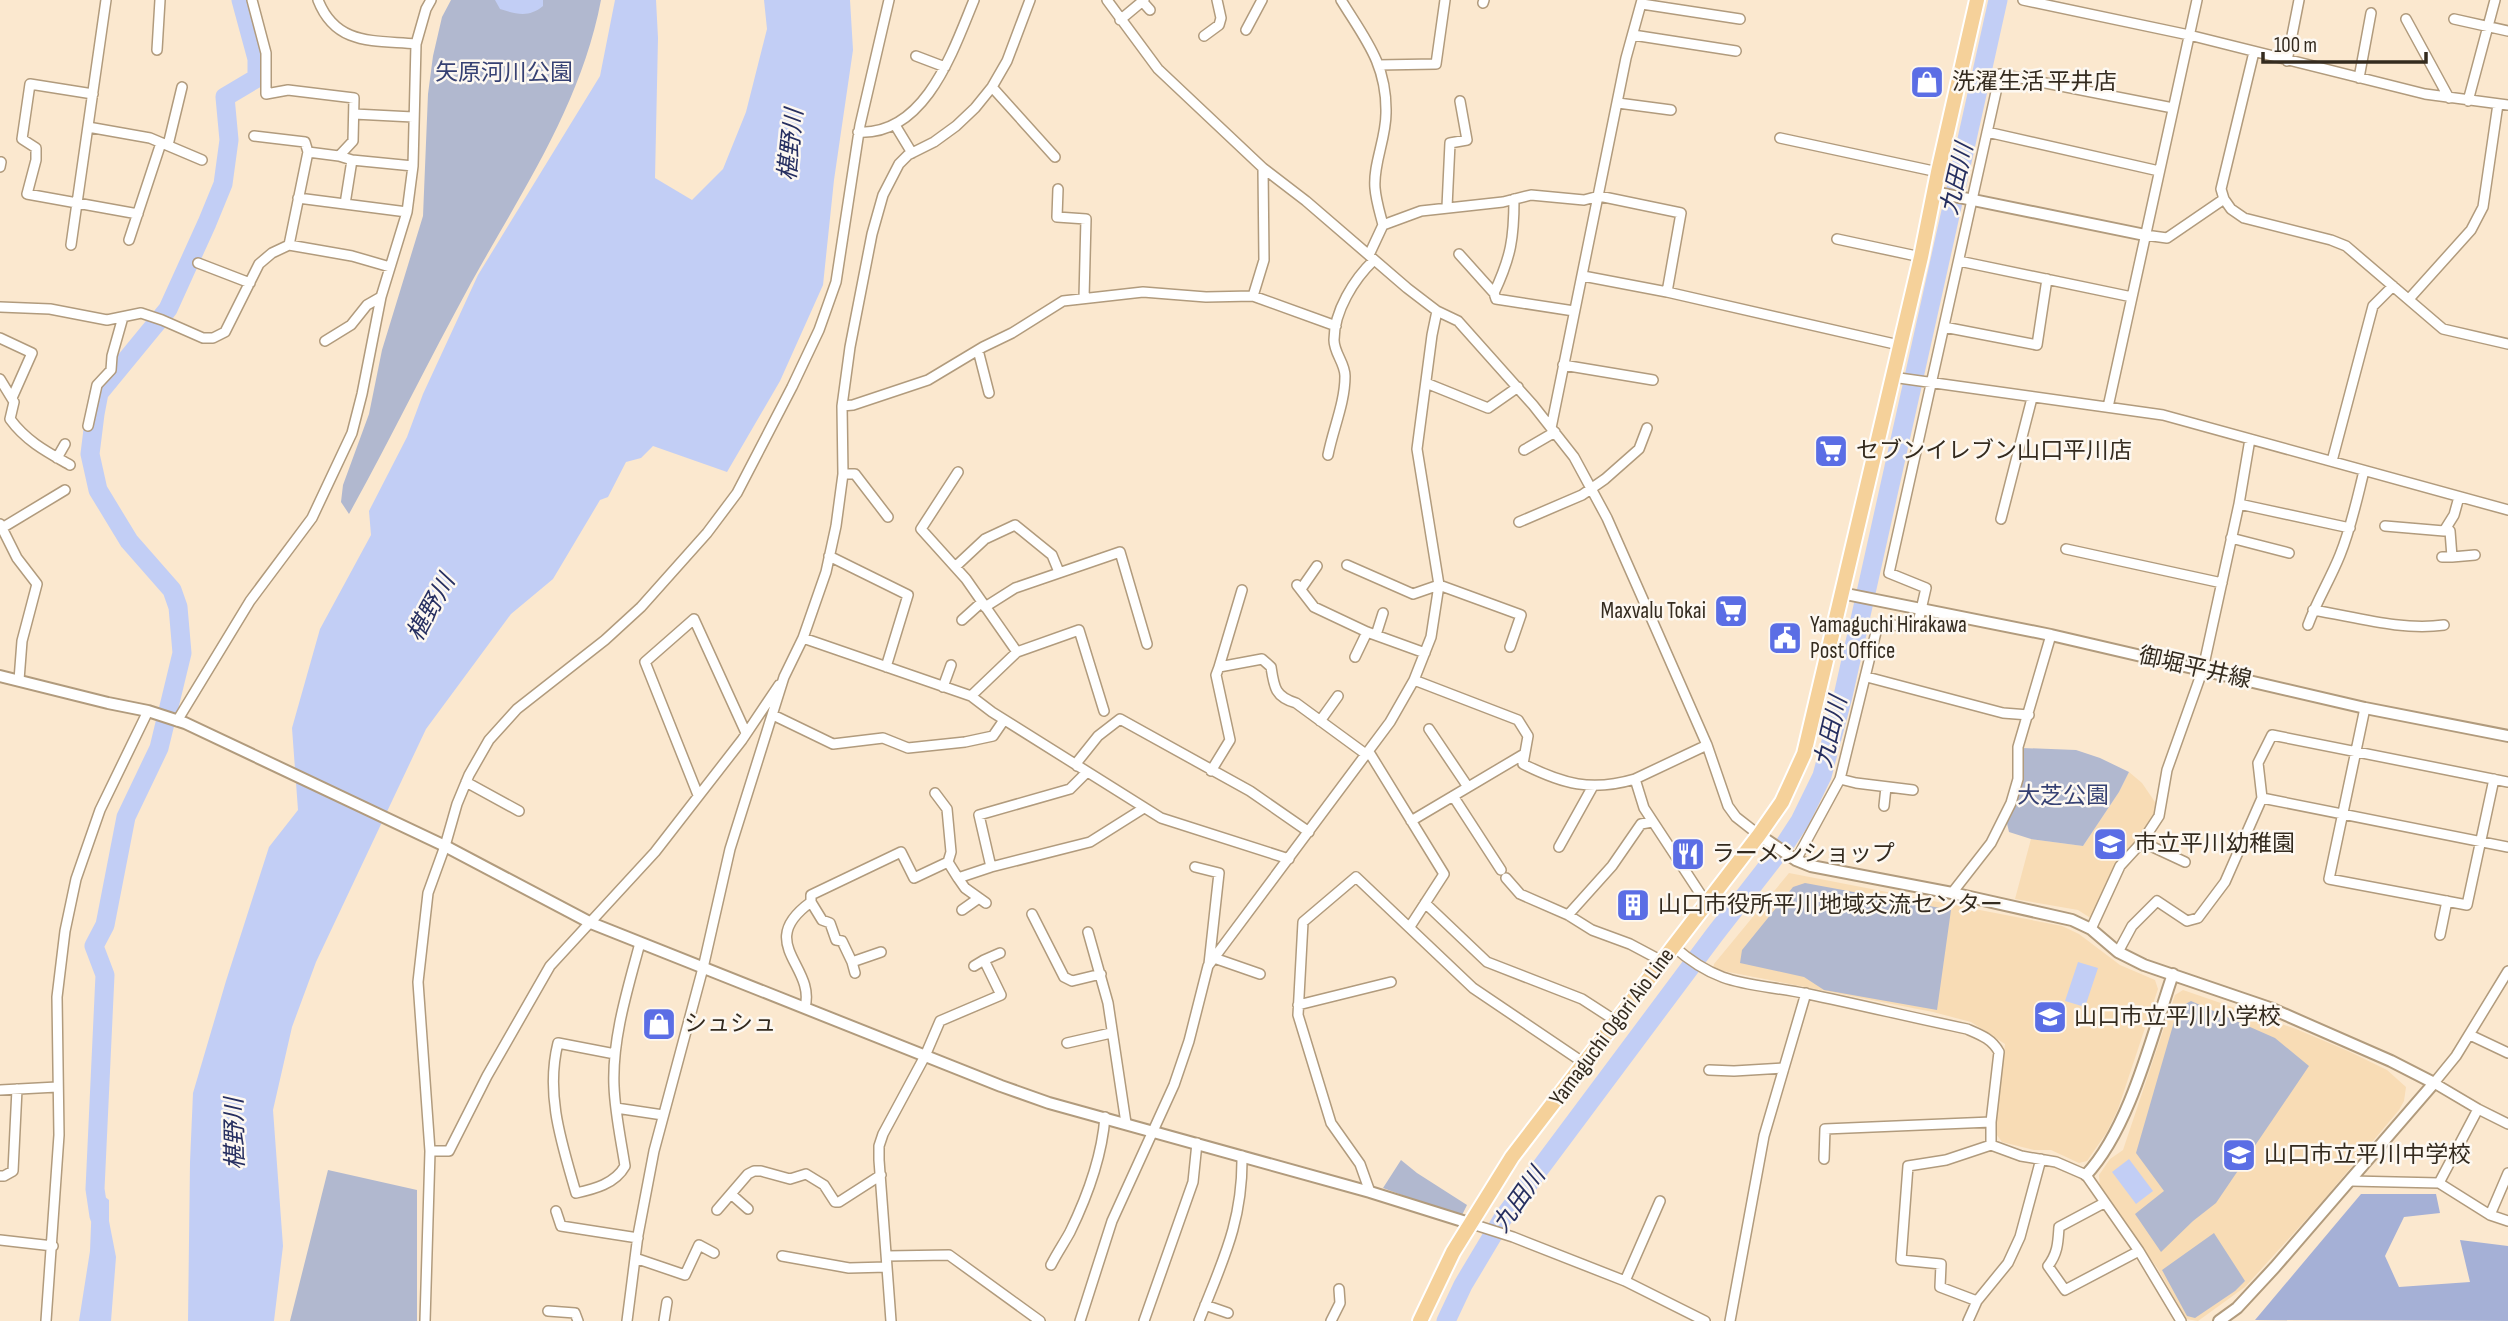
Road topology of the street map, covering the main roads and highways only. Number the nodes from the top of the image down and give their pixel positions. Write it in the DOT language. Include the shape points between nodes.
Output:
graph roads {
  1 [pos="1977,0"];
  2 [pos="1420,1321"];
  1 -- 2 [label="main road, Yamaguchi Ogori Aio Line" via="1938,172 1940,193 1899,345 1898,378 1804,754 1765,839 1707,904 1678,950 1662,961 1512,1157"];
}
